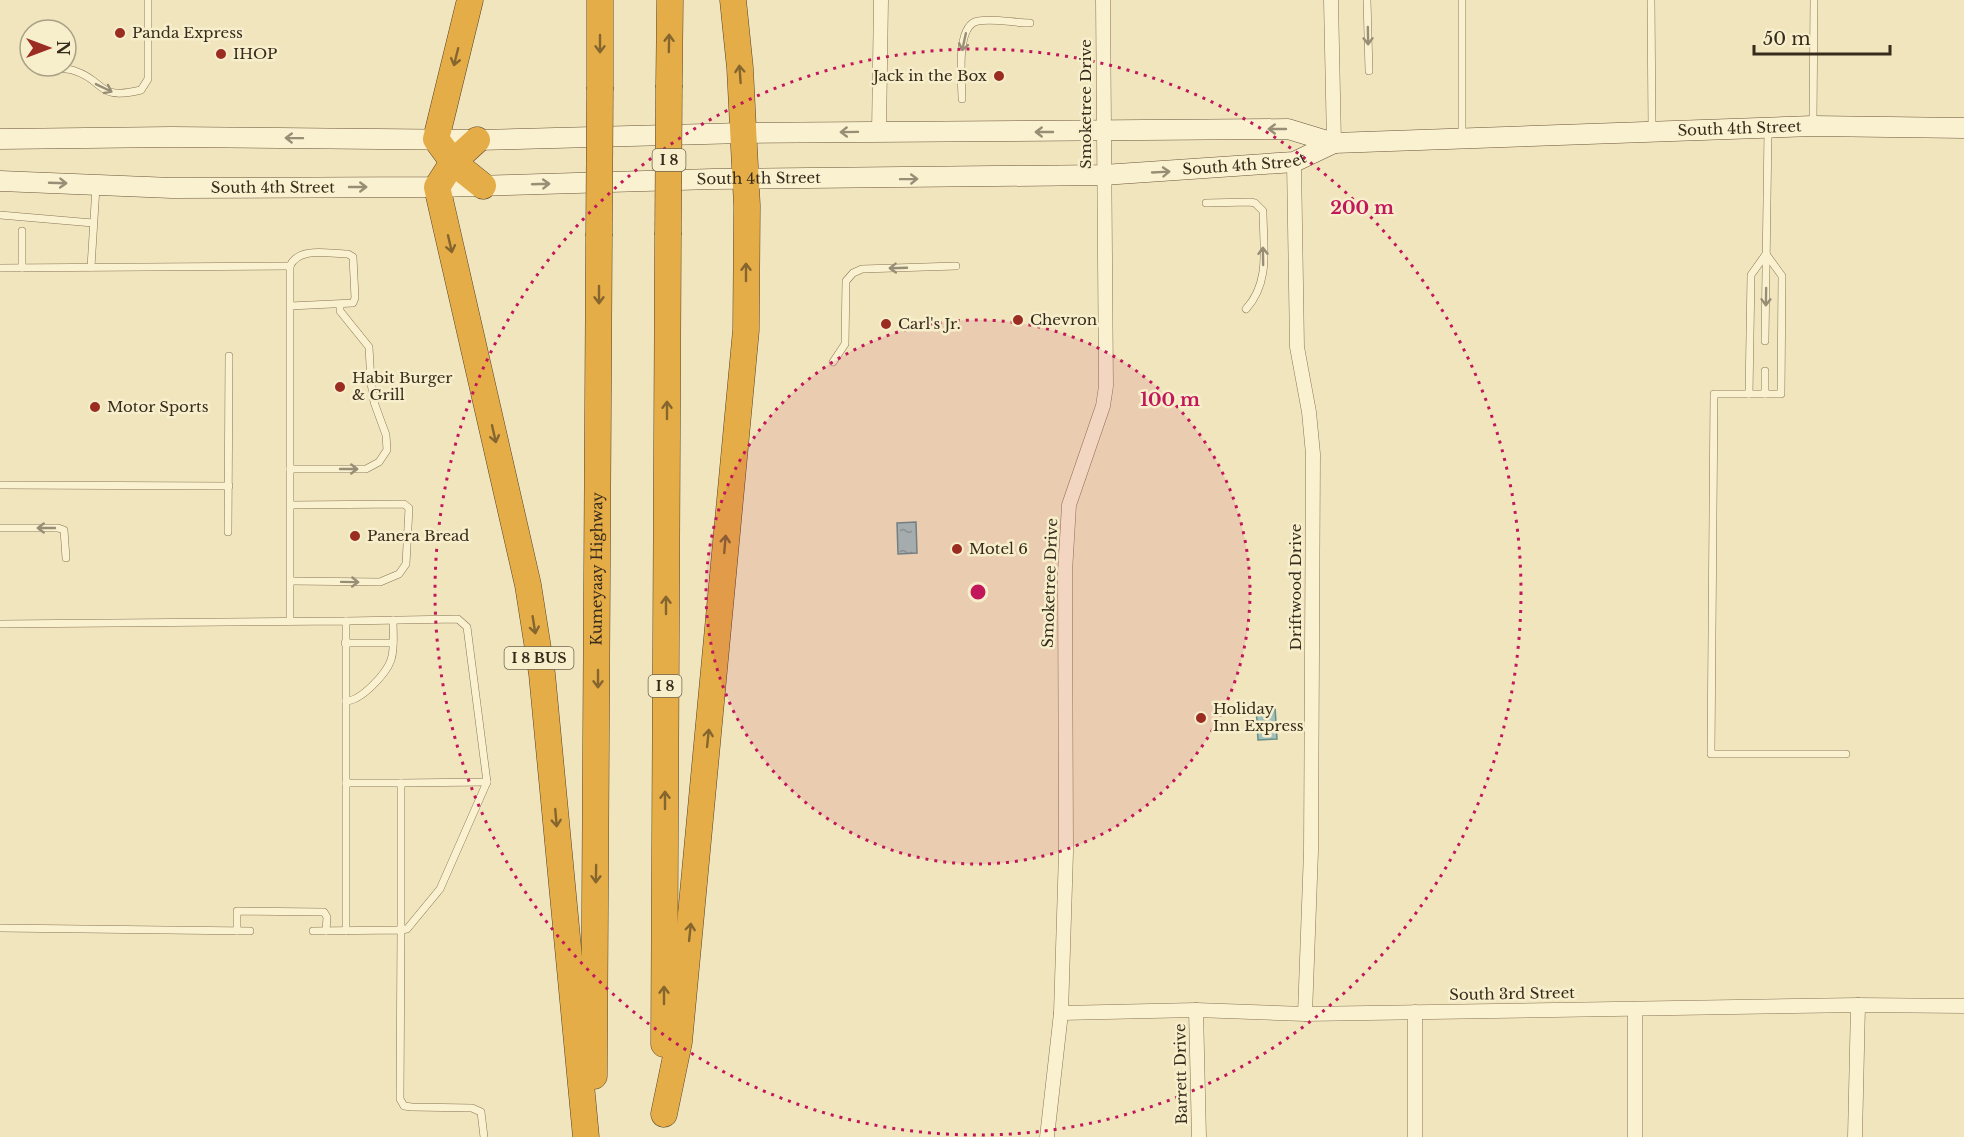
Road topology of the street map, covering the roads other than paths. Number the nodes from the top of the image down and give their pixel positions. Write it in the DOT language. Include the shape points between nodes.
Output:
graph roads {
  1 [pos="148,0"];
  2 [pos="470,0"];
  3 [pos="600,0"];
  4 [pos="670,0"];
  5 [pos="734,0"];
  6 [pos="881,0"];
  7 [pos="1103,0"];
  8 [pos="1331,0"];
  9 [pos="1367,0"];
  10 [pos="1462,0"];
  11 [pos="1651,0"];
  12 [pos="1814,0"];
  13 [pos="1030,23"];
  14 [pos="1369,71"];
  15 [pos="78,73"];
  16 [pos="963,99"];
  17 [pos="1813,126"];
  18 [pos="1768,128"];
  19 [pos="1964,128"];
  20 [pos="1652,130"];
  21 [pos="879,132"];
  22 [pos="1102,132"];
  23 [pos="743,133"];
  24 [pos="1462,137"];
  25 [pos="0,139"];
  26 [pos="436,140"];
  27 [pos="477,140"];
  28 [pos="1334,142"];
  29 [pos="453,162"];
  30 [pos="1294,162"];
  31 [pos="1103,175"];
  32 [pos="746,179"];
  33 [pos="0,181"];
  34 [pos="96,185"];
  35 [pos="483,186"];
  36 [pos="436,187"];
  37 [pos="1206,203"];
  38 [pos="0,215"];
  39 [pos="93,223"];
  40 [pos="22,231"];
  41 [pos="1767,254"];
  42 [pos="290,266"];
  43 [pos="956,266"];
  44 [pos="91,267"];
  45 [pos="0,268"];
  46 [pos="22,268"];
  47 [pos="340,305"];
  48 [pos="290,306"];
  49 [pos="1246,309"];
  50 [pos="1765,341"];
  51 [pos="229,356"];
  52 [pos="833,362"];
  53 [pos="1765,371"];
  54 [pos="1749,394"];
  55 [pos="1765,394"];
  56 [pos="290,469"];
  57 [pos="0,485"];
  58 [pos="229,486"];
  59 [pos="291,505"];
  60 [pos="0,528"];
  61 [pos="228,532"];
  62 [pos="66,558"];
  63 [pos="291,580"];
  64 [pos="393,620"];
  65 [pos="290,621"];
  66 [pos="346,621"];
  67 [pos="0,624"];
  68 [pos="345,643"];
  69 [pos="393,643"];
  70 [pos="346,701"];
  71 [pos="1846,754"];
  72 [pos="487,782"];
  73 [pos="346,783"];
  74 [pos="401,783"];
  75 [pos="0,928"];
  76 [pos="401,930"];
  77 [pos="237,931"];
  78 [pos="250,931"];
  79 [pos="313,931"];
  80 [pos="326,931"];
  81 [pos="346,931"];
  82 [pos="1858,1005"];
  83 [pos="1964,1006"];
  84 [pos="1635,1009"];
  85 [pos="1196,1010"];
  86 [pos="1415,1012"];
  87 [pos="1061,1013"];
  88 [pos="1305,1014"];
  89 [pos="664,1126"];
  90 [pos="484,1137"];
  91 [pos="586,1137"];
  92 [pos="594,1137"];
  93 [pos="1047,1137"];
  94 [pos="1198,1137"];
  95 [pos="1415,1137"];
  96 [pos="1635,1137"];
  97 [pos="1855,1137"];
  15 -- 1 [label="lane, one-way" via="111,93 141,90 148,79"];
  2 -- 26 [label="highway, one-way"];
  3 -- 92 [label="highway, Kumeyaay Highway, one-way, bridge"];
  89 -- 4 [label="highway, I 8, one-way, bridge"];
  23 -- 5 [label="highway, one-way"];
  6 -- 21 [label="street"];
  7 -- 22 [label="street, Smoketree Drive"];
  8 -- 28 [label="street"];
  9 -- 14 [label="lane, one-way"];
  10 -- 24 [label="lane"];
  11 -- 20 [label="lane"];
  12 -- 17 [label="lane"];
  13 -- 16 [label="lane, one-way" via="977,21 970,26 962,47"];
  17 -- 18 [label="main road, South 4th Street"];
  17 -- 19 [label="main road, South 4th Street"];
  18 -- 20 [label="main road, South 4th Street"];
  18 -- 41 [label="lane"];
  20 -- 24 [label="main road, South 4th Street"];
  22 -- 21 [label="main road, South 4th Street, one-way"];
  21 -- 23 [label="main road, South 4th Street, one-way"];
  28 -- 22 [label="main road, South 4th Street, one-way" via="1288,129"];
  22 -- 31 [label="street, Smoketree Drive"];
  23 -- 27 [label="main road, South 4th Street"];
  23 -- 32 [label="highway"];
  24 -- 28 [label="main road, South 4th Street"];
  26 -- 25 [label="main road, South 4th Street, one-way"];
  26 -- 27 [label="main road, South 4th Street"];
  26 -- 29 [label="highway"];
  27 -- 29 [label="highway"];
  28 -- 30 [label="main road, South 4th Street"];
  29 -- 35 [label="highway"];
  29 -- 36 [label="highway"];
  31 -- 30 [label="main road, South 4th Street, one-way"];
  30 -- 88 [label="street, Driftwood Drive" via="1297,347 1313,453 1311,851"];
  32 -- 31 [label="main road, South 4th Street, one-way"];
  31 -- 87 [label="street, Smoketree Drive" via="1107,386 1069,506 1065,559 1066,852"];
  35 -- 32 [label="main road, South 4th Street, one-way"];
  89 -- 32 [label="highway, one-way" via="679,1042 746,330"];
  33 -- 34 [label="main road, South 4th Street, one-way"];
  34 -- 36 [label="main road, South 4th Street, one-way"];
  34 -- 39 [label="lane"];
  35 -- 36 [label="main road, South 4th Street"];
  36 -- 91 [label="highway, I 8 BUS, one-way" via="528,585 537,641"];
  49 -- 37 [label="lane, one-way" via="1256,299 1263,279 1263,211 1250,202"];
  38 -- 39 [label="lane"];
  39 -- 44 [label="lane"];
  40 -- 46 [label="lane"];
  41 -- 50 [label="lane, one-way"];
  41 -- 54 [label="lane" via="1751,275"];
  41 -- 55 [label="lane" via="1782,276 1781,394"];
  42 -- 44 [label="lane"];
  42 -- 47 [label="lane" via="301,254 353,257 355,298 353,303"];
  42 -- 48 [label="lane"];
  43 -- 52 [label="lane, one-way" via="862,269 853,273 846,281 845,344"];
  44 -- 46 [label="lane"];
  45 -- 46 [label="lane"];
  47 -- 48 [label="lane"];
  56 -- 47 [label="lane, one-way" via="366,469 379,462 387,450 370,383 369,347 340,311"];
  48 -- 56 [label="lane"];
  51 -- 58 [label="lane"];
  53 -- 55 [label="lane"];
  54 -- 55 [label="lane"];
  54 -- 71 [label="lane" via="1714,394 1711,754"];
  56 -- 59 [label="lane"];
  57 -- 58 [label="lane"];
  58 -- 61 [label="lane"];
  59 -- 63 [label="lane"];
  63 -- 59 [label="lane, one-way" via="380,582 399,574 408,545 407,505"];
  62 -- 60 [label="lane, one-way" via="64,530"];
  63 -- 65 [label="lane"];
  64 -- 66 [label="lane"];
  64 -- 69 [label="lane"];
  64 -- 72 [label="lane" via="458,619 467,627"];
  65 -- 66 [label="lane"];
  65 -- 67 [label="lane"];
  66 -- 68 [label="lane"];
  68 -- 69 [label="lane"];
  68 -- 70 [label="lane"];
  69 -- 70 [label="lane" via="387,669 356,699"];
  70 -- 73 [label="lane"];
  72 -- 74 [label="lane"];
  72 -- 76 [label="lane" via="440,889 407,929"];
  73 -- 74 [label="lane"];
  73 -- 81 [label="lane"];
  74 -- 76 [label="lane"];
  75 -- 77 [label="lane"];
  76 -- 81 [label="lane"];
  76 -- 90 [label="lane" via="400,1099 404,1106 472,1108 480,1112"];
  77 -- 78 [label="lane"];
  77 -- 80 [label="lane" via="237,911 293,911 324,912"];
  79 -- 80 [label="lane"];
  80 -- 81 [label="lane"];
  82 -- 83 [label="street, South 3rd Street"];
  82 -- 84 [label="street, South 3rd Street"];
  82 -- 97 [label="street"];
  84 -- 86 [label="street, South 3rd Street"];
  84 -- 96 [label="street"];
  85 -- 87 [label="street, South 3rd Street"];
  85 -- 88 [label="street, South 3rd Street"];
  85 -- 94 [label="street, Barrett Drive"];
  86 -- 88 [label="street, South 3rd Street"];
  86 -- 95 [label="street"];
  87 -- 93 [label="street, Smoketree Drive"];
}
